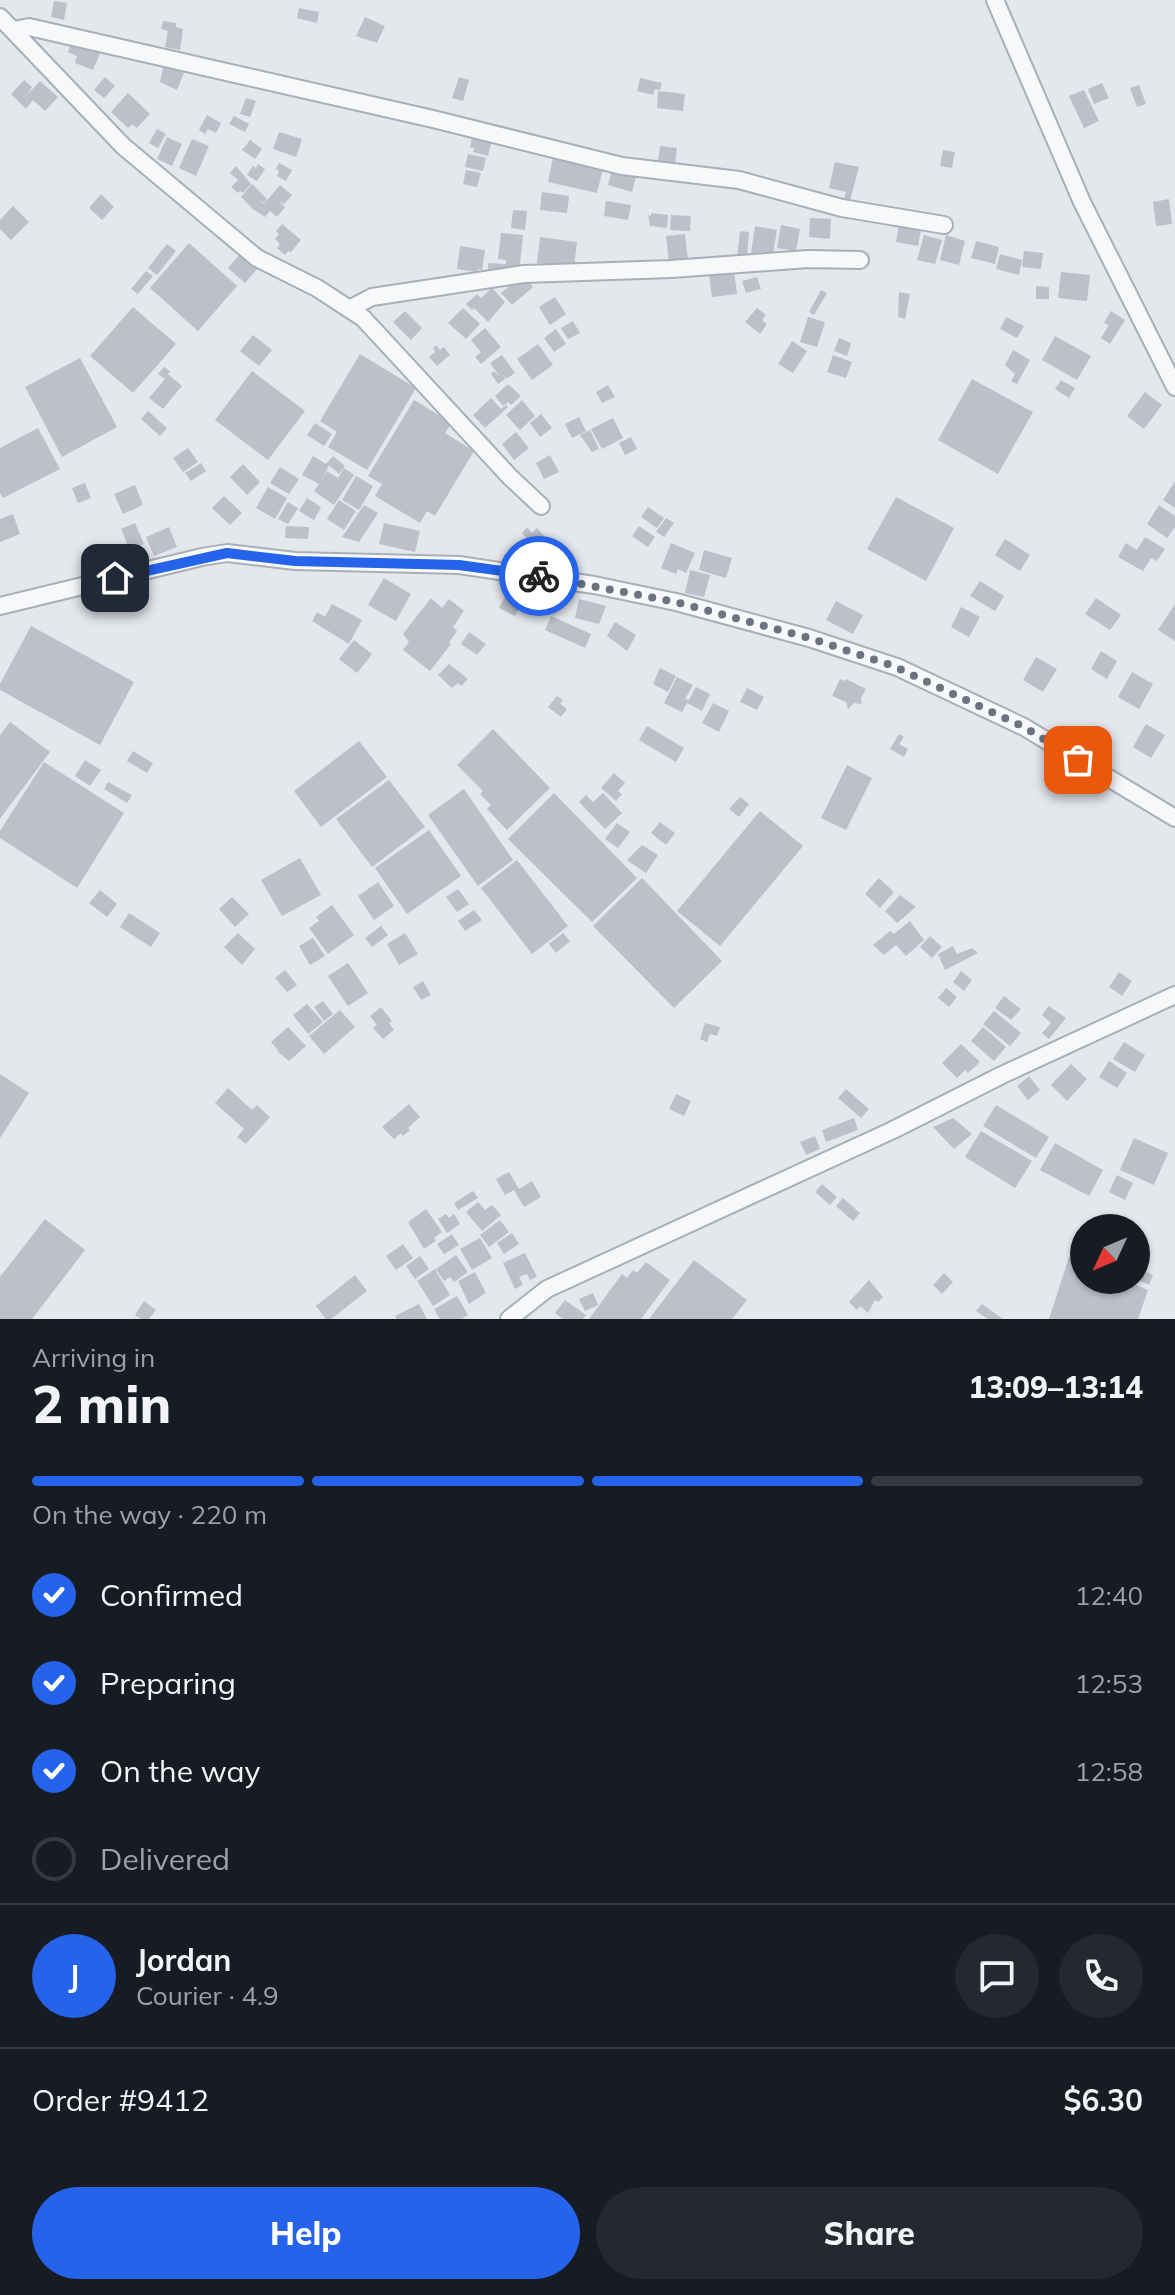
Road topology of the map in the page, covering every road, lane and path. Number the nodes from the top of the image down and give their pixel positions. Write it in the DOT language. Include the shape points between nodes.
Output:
graph roads {
  1 [pos="995,0"];
  2 [pos="0,17"];
  3 [pos="13,30"];
  4 [pos="944,225"];
  5 [pos="860,260"];
  6 [pos="351,308"];
  7 [pos="1175,387"];
  8 [pos="541,506"];
  9 [pos="0,606"];
  10 [pos="1175,818"];
  11 [pos="1175,995"];
  12 [pos="509,1319"];
  1 -- 7 [label="street" via="1082,202"];
  2 -- 3 [label="street"];
  3 -- 4 [label="street" via="29,27 622,166 739,180 842,208"];
  3 -- 6 [label="street" via="123,146 257,258"];
  5 -- 6 [label="street" via="524,274 372,297"];
  6 -- 8 [label="street"];
  9 -- 10 [label="street" via="227,553 295,561 459,565 594,585 676,602 891,665 1024,727"];
  11 -- 12 [label="street" via="547,1289"];
}
